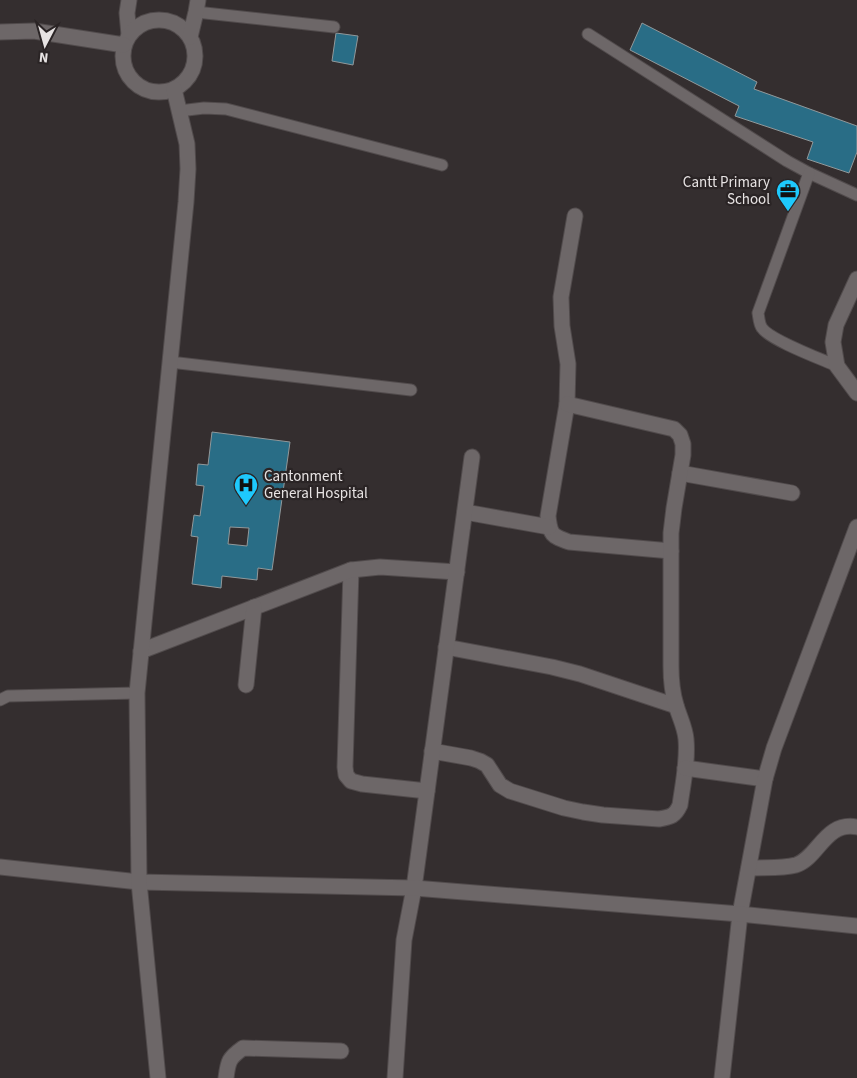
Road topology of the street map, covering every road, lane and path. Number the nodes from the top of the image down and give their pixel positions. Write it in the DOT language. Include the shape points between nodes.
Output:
graph roads {
  1 [pos="129,0"];
  2 [pos="197,5"];
  3 [pos="334,27"];
  4 [pos="0,32"];
  5 [pos="588,34"];
  6 [pos="190,37"];
  7 [pos="127,40"];
  8 [pos="174,89"];
  9 [pos="179,111"];
  10 [pos="442,165"];
  11 [pos="809,174"];
  12 [pos="857,195"];
  13 [pos="575,216"];
  14 [pos="857,279"];
  15 [pos="170,362"];
  16 [pos="837,366"];
  17 [pos="411,390"];
  18 [pos="857,393"];
  19 [pos="567,404"];
  20 [pos="472,457"];
  21 [pos="680,473"];
  22 [pos="792,493"];
  23 [pos="465,512"];
  24 [pos="549,527"];
  25 [pos="857,527"];
  26 [pos="671,551"];
  27 [pos="852,556"];
  28 [pos="351,570"];
  29 [pos="457,572"];
  30 [pos="254,607"];
  31 [pos="446,647"];
  32 [pos="141,651"];
  33 [pos="246,684"];
  34 [pos="137,693"];
  35 [pos="0,700"];
  36 [pos="676,706"];
  37 [pos="432,751"];
  38 [pos="685,768"];
  39 [pos="765,778"];
  40 [pos="427,791"];
  41 [pos="857,827"];
  42 [pos="0,867"];
  43 [pos="749,868"];
  44 [pos="139,882"];
  45 [pos="414,888"];
  46 [pos="740,914"];
  47 [pos="857,926"];
  48 [pos="341,1051"];
  49 [pos="158,1078"];
  50 [pos="226,1078"];
  51 [pos="395,1078"];
  52 [pos="722,1078"];
  1 -- 7 [label="street"];
  2 -- 3 [label="lane"];
  2 -- 6 [label="street"];
  4 -- 7 [label="street" via="34,31"];
  5 -- 11 [label="lane"];
  6 -- 7 [label="street" via="172,22 160,20 138,27"];
  6 -- 8 [label="street" via="195,60 184,82"];
  7 -- 8 [label="street" via="122,57 130,79 151,92"];
  8 -- 9 [label="street"];
  9 -- 10 [label="lane" via="226,109"];
  9 -- 15 [label="street" via="187,144 188,169"];
  11 -- 12 [label="lane"];
  11 -- 16 [label="lane" via="758,313 760,326 766,333"];
  13 -- 19 [label="street" via="561,297 568,364"];
  14 -- 16 [label="street" via="836,325 833,342"];
  15 -- 17 [label="lane"];
  15 -- 32 [label="street"];
  16 -- 18 [label="street"];
  19 -- 21 [label="street" via="674,429 682,444"];
  19 -- 24 [label="street" via="548,516"];
  20 -- 23 [label="street"];
  21 -- 22 [label="street"];
  21 -- 26 [label="street"];
  23 -- 24 [label="street"];
  23 -- 29 [label="street"];
  24 -- 26 [label="street" via="555,537 569,542"];
  25 -- 27 [label="street"];
  26 -- 36 [label="street" via="671,666"];
  27 -- 39 [label="street"];
  28 -- 29 [label="street" via="380,567"];
  28 -- 30 [label="street"];
  28 -- 40 [label="street" via="346,775 351,781 362,784"];
  29 -- 31 [label="street"];
  30 -- 32 [label="street"];
  30 -- 33 [label="street"];
  31 -- 36 [label="street" via="580,674"];
  31 -- 37 [label="street"];
  32 -- 34 [label="street"];
  34 -- 35 [label="lane" via="8,696"];
  34 -- 44 [label="street"];
  36 -- 38 [label="street" via="686,738"];
  37 -- 38 [label="street" via="480,761 487,765 500,785 564,808 659,819 676,813"];
  37 -- 40 [label="street"];
  38 -- 39 [label="street"];
  39 -- 43 [label="street"];
  40 -- 45 [label="street"];
  41 -- 43 [label="street" via="839,829 828,835 810,856 797,864"];
  42 -- 44 [label="street"];
  43 -- 46 [label="street"];
  44 -- 45 [label="street"];
  44 -- 49 [label="street"];
  45 -- 46 [label="street"];
  45 -- 51 [label="street" via="404,940"];
  46 -- 47 [label="street"];
  46 -- 52 [label="street"];
  48 -- 50 [label="street" via="243,1048 232,1055"];
}
